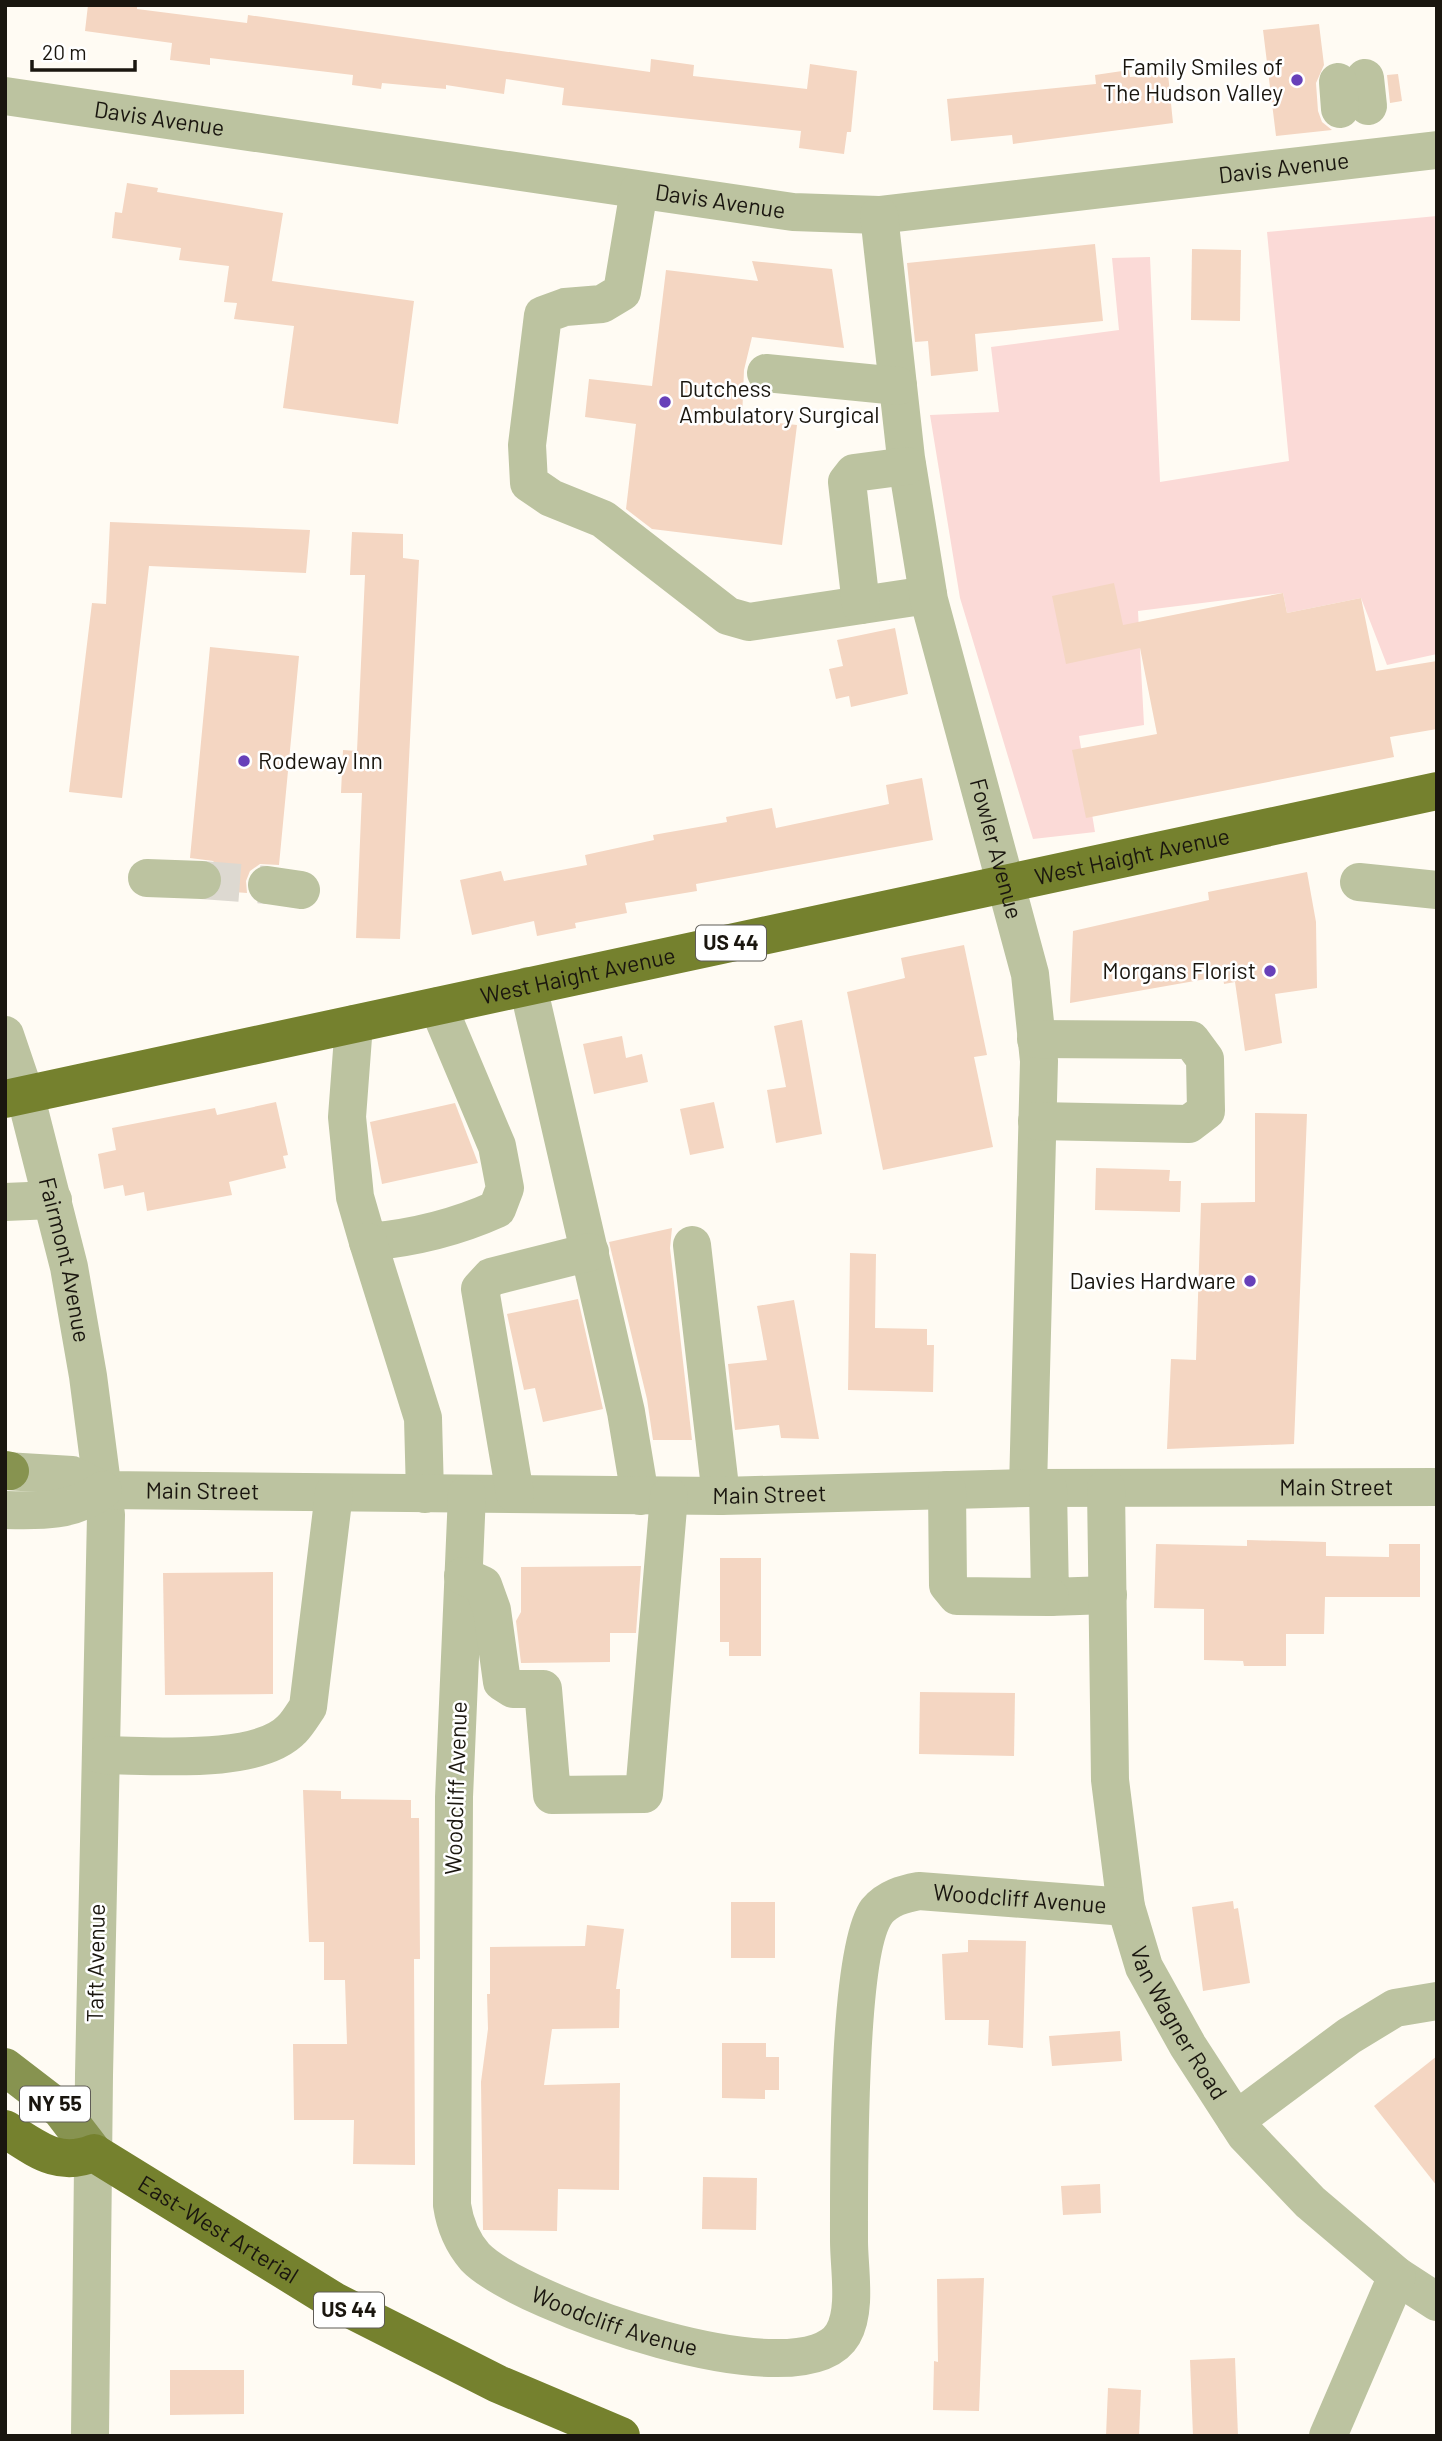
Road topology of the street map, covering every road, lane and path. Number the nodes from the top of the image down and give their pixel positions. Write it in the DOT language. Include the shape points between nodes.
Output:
graph roads {
  1 [pos="5,96"];
  2 [pos="1437,149"];
  3 [pos="639,190"];
  4 [pos="879,215"];
  5 [pos="766,373"];
  6 [pos="898,386"];
  7 [pos="907,466"];
  8 [pos="929,595"];
  9 [pos="861,605"];
  10 [pos="1437,791"];
  11 [pos="147,877"];
  12 [pos="202,880"];
  13 [pos="1359,882"];
  14 [pos="1006,884"];
  15 [pos="1437,890"];
  16 [pos="528,986"];
  17 [pos="438,1006"];
  18 [pos="354,1024"];
  19 [pos="5,1035"];
  20 [pos="1036,1039"];
  21 [pos="15,1096"];
  22 [pos="1037,1121"];
  23 [pos="53,1200"];
  24 [pos="5,1202"];
  25 [pos="368,1242"];
  26 [pos="692,1245"];
  27 [pos="590,1252"];
  28 [pos="7,1471"];
  29 [pos="1437,1487"];
  30 [pos="1038,1488"];
  31 [pos="1106,1488"];
  32 [pos="103,1490"];
  33 [pos="947,1490"];
  34 [pos="334,1493"];
  35 [pos="425,1494"];
  36 [pos="467,1494"];
  37 [pos="515,1494"];
  38 [pos="654,1496"];
  39 [pos="721,1496"];
  40 [pos="5,1510"];
  41 [pos="463,1576"];
  42 [pos="1108,1595"];
  43 [pos="1050,1597"];
  44 [pos="102,1755"];
  45 [pos="1126,1907"];
  46 [pos="1437,2001"];
  47 [pos="5,2067"];
  48 [pos="1236,2120"];
  49 [pos="5,2129"];
  50 [pos="94,2153"];
  51 [pos="1397,2276"];
  52 [pos="1437,2302"];
  53 [pos="90,2436"];
  54 [pos="621,2436"];
  55 [pos="1328,2436"];
  1 -- 3 [label="street, Davis Avenue"];
  2 -- 4 [label="street, Davis Avenue"];
  3 -- 4 [label="street, Davis Avenue" via="793,212"];
  3 -- 9 [label="street" via="622,292 602,304 565,307 543,315 527,445 529,483 551,498 603,519 728,616 749,622"];
  4 -- 6 [label="street, Fowler Avenue"];
  5 -- 6 [label="street"];
  6 -- 7 [label="street, Fowler Avenue"];
  7 -- 8 [label="street, Fowler Avenue"];
  7 -- 9 [label="street" via="854,473 846,482"];
  8 -- 9 [label="street"];
  8 -- 14 [label="street, Fowler Avenue"];
  10 -- 14 [label="highway, West Haight Avenue / US 44"];
  11 -- 12 [label="street"];
  13 -- 15 [label="street"];
  14 -- 16 [label="highway, West Haight Avenue / US 44"];
  14 -- 20 [label="street, Fowler Avenue" via="1030,974"];
  16 -- 17 [label="highway, West Haight Avenue / US 44"];
  16 -- 27 [label="street"];
  17 -- 18 [label="highway, West Haight Avenue / US 44"];
  17 -- 25 [label="street" via="497,1146 505,1188 497,1209 469,1222 410,1238"];
  18 -- 21 [label="highway, West Haight Avenue / US 44"];
  18 -- 25 [label="street" via="347,1117 355,1197"];
  19 -- 21 [label="street, Fairmont Avenue"];
  20 -- 22 [label="street, Fowler Avenue"];
  20 -- 22 [label="street" via="1191,1040 1205,1059 1206,1111 1189,1124"];
  21 -- 23 [label="street, Fairmont Avenue"];
  22 -- 30 [label="street, Fowler Avenue"];
  23 -- 24 [label="street"];
  23 -- 32 [label="street, Fairmont Avenue" via="82,1336"];
  25 -- 35 [label="street" via="423,1418"];
  26 -- 39 [label="street"];
  27 -- 37 [label="street" via="491,1277 480,1289"];
  27 -- 38 [label="street" via="626,1412"];
  28 -- 32 [label="street, Main Street" via="72,1475"];
  29 -- 31 [label="street, Main Street"];
  30 -- 31 [label="street, Main Street"];
  30 -- 33 [label="street, Main Street"];
  30 -- 43 [label="street, Fowler Avenue"];
  31 -- 42 [label="street, Van Wagner Road"];
  32 -- 34 [label="street, Main Street"];
  32 -- 40 [label="street, Main Street" via="72,1507"];
  32 -- 44 [label="street, Taft Avenue" via="107,1553"];
  33 -- 39 [label="street, Main Street"];
  33 -- 43 [label="street" via="948,1585 957,1596"];
  34 -- 35 [label="street, Main Street"];
  34 -- 44 [label="street" via="308,1707 291,1731 268,1744 222,1756"];
  35 -- 36 [label="street, Main Street"];
  36 -- 37 [label="street, Main Street"];
  36 -- 41 [label="street, Woodcliff Avenue"];
  37 -- 38 [label="street, Main Street"];
  38 -- 39 [label="street, Main Street"];
  38 -- 41 [label="street" via="645,1794 552,1795 543,1689 513,1689 502,1682 492,1610 483,1585"];
  41 -- 45 [label="street, Woodcliff Avenue" via="454,1797 452,2205 459,2232 472,2252 515,2283 597,2320 693,2348 787,2358 826,2350 844,2334 850,2310 857,1994 868,1929 878,1910 897,1896 919,1891"];
  42 -- 43 [label="street"];
  42 -- 45 [label="street, Van Wagner Road" via="1110,1780"];
  44 -- 50 [label="street, Taft Avenue"];
  45 -- 48 [label="street, Van Wagner Road" via="1144,1967"];
  46 -- 48 [label="street" via="1395,2008 1349,2036"];
  47 -- 50 [label="main road, NY 55" via="61,2110"];
  48 -- 51 [label="street, Van Wagner Road" via="1310,2202"];
  49 -- 50 [label="highway" via="59,2158 76,2160"];
  50 -- 53 [label="street, Taft Avenue"];
  50 -- 54 [label="highway, East-West Arterial / US 44" via="345,2307 498,2384"];
  51 -- 52 [label="street, Van Wagner Road"];
  51 -- 55 [label="street"];
}
